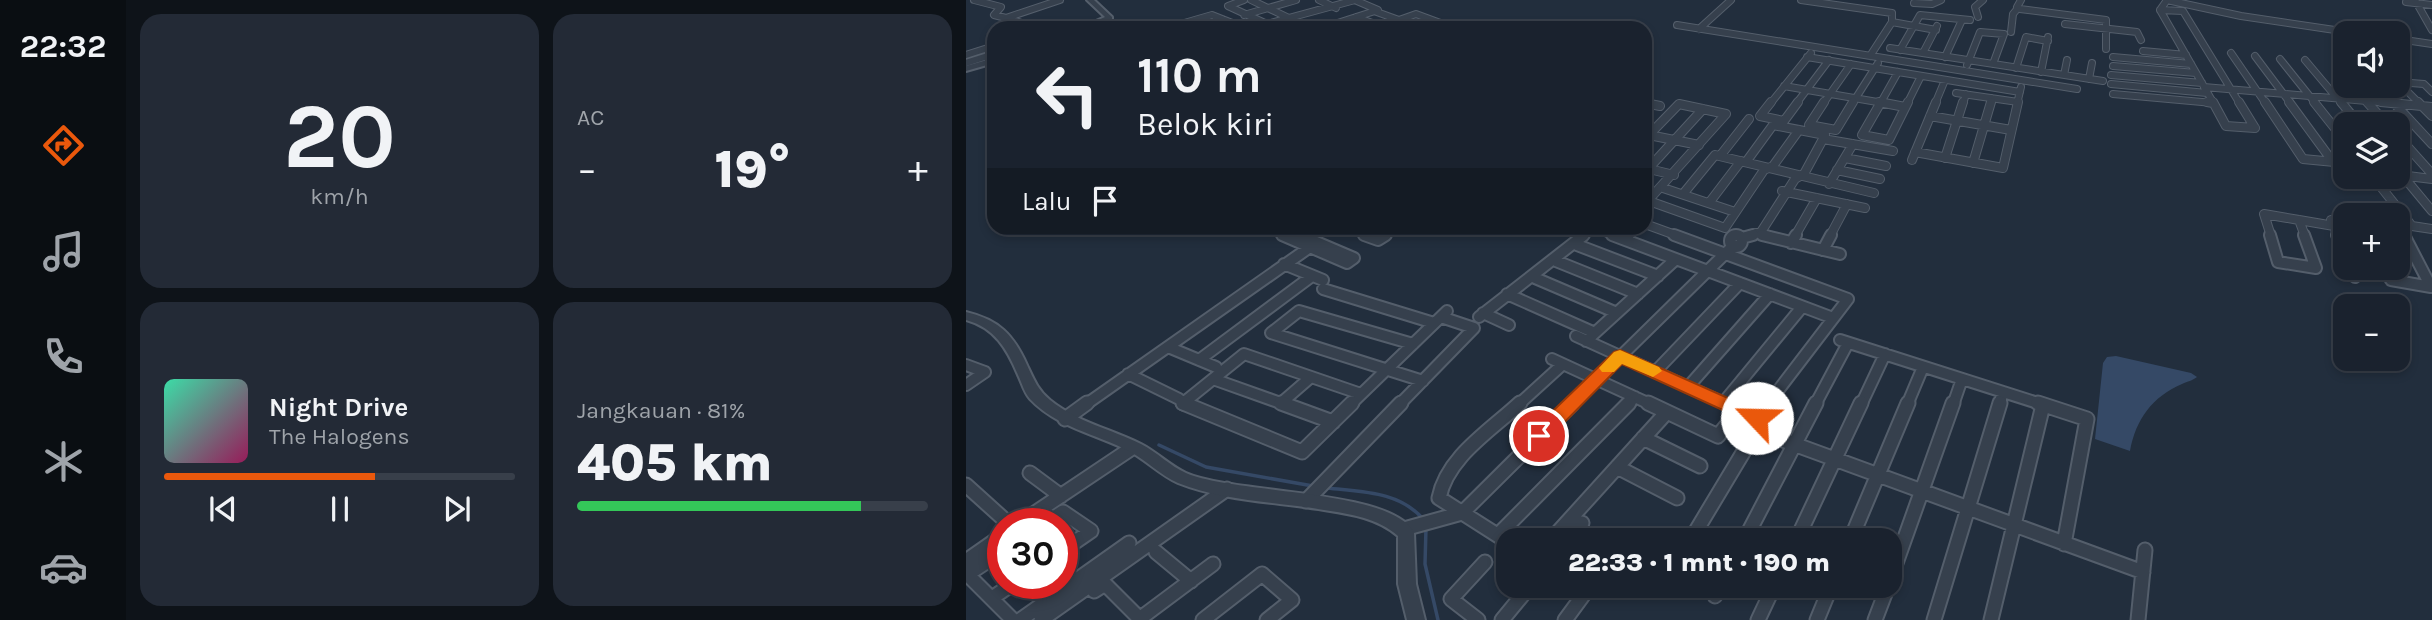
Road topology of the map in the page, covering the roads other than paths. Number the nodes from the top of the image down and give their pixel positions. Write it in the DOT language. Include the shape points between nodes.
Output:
graph roads {
  1 [pos="970,0"];
  2 [pos="1060,0"];
  3 [pos="1090,0"];
  4 [pos="1244,0"];
  5 [pos="1251,0"];
  6 [pos="1319,0"];
  7 [pos="1358,0"];
  8 [pos="1723,0"];
  9 [pos="1731,0"];
  10 [pos="1801,0"];
  11 [pos="1813,0"];
  12 [pos="1941,0"];
  13 [pos="1983,0"];
  14 [pos="2021,0"];
  15 [pos="1290,1"];
  16 [pos="2406,2"];
  17 [pos="2416,2"];
  18 [pos="1914,3"];
  19 [pos="2432,5"];
  20 [pos="1268,8"];
  21 [pos="1336,8"];
  22 [pos="2018,8"];
  23 [pos="2160,10"];
  24 [pos="1374,11"];
  25 [pos="1314,13"];
  26 [pos="1892,13"];
  27 [pos="1246,14"];
  28 [pos="1356,17"];
  29 [pos="1978,17"];
  30 [pos="1942,18"];
  31 [pos="1006,19"];
  32 [pos="1222,19"];
  33 [pos="1291,19"];
  34 [pos="1399,20"];
  35 [pos="1014,21"];
  36 [pos="1102,21"];
  37 [pos="1192,21"];
  38 [pos="1216,21"];
  39 [pos="1235,21"];
  40 [pos="1259,21"];
  41 [pos="1281,21"];
  42 [pos="1343,21"];
  43 [pos="1367,21"];
  44 [pos="1435,21"];
  45 [pos="1892,22"];
  46 [pos="1964,22"];
  47 [pos="2065,24"];
  48 [pos="1677,25"];
  49 [pos="1914,27"];
  50 [pos="1695,28"];
  51 [pos="1975,29"];
  52 [pos="2108,29"];
  53 [pos="2422,29"];
  54 [pos="1936,30"];
  55 [pos="2333,30"];
  56 [pos="2432,30"];
  57 [pos="2147,31"];
  58 [pos="2011,32"];
  59 [pos="2137,32"];
  60 [pos="2173,32"];
  61 [pos="2196,34"];
  62 [pos="2141,40"];
  63 [pos="2410,41"];
  64 [pos="2432,44"];
  65 [pos="987,48"];
  66 [pos="1890,48"];
  67 [pos="2106,49"];
  68 [pos="1900,50"];
  69 [pos="2143,51"];
  70 [pos="1923,53"];
  71 [pos="2231,53"];
  72 [pos="2186,55"];
  73 [pos="987,56"];
  74 [pos="1870,56"];
  75 [pos="2255,56"];
  76 [pos="1945,57"];
  77 [pos="2113,57"];
  78 [pos="1882,58"];
  79 [pos="2280,58"];
  80 [pos="987,60"];
  81 [pos="1969,60"];
  82 [pos="2067,60"];
  83 [pos="2305,60"];
  84 [pos="966,61"];
  85 [pos="1829,61"];
  86 [pos="1851,64"];
  87 [pos="1993,64"];
  88 [pos="2092,64"];
  89 [pos="2191,64"];
  90 [pos="2113,66"];
  91 [pos="1875,68"];
  92 [pos="2017,68"];
  93 [pos="1964,71"];
  94 [pos="1898,72"];
  95 [pos="2041,72"];
  96 [pos="2196,73"];
  97 [pos="2064,75"];
  98 [pos="2111,75"];
  99 [pos="1922,76"];
  100 [pos="2089,79"];
  101 [pos="1945,80"];
  102 [pos="2023,80"];
  103 [pos="2410,83"];
  104 [pos="1784,86"];
  105 [pos="2204,88"];
  106 [pos="2077,89"];
  107 [pos="2231,89"];
  108 [pos="1807,90"];
  109 [pos="2020,92"];
  110 [pos="2257,92"];
  111 [pos="2432,92"];
  112 [pos="1956,93"];
  113 [pos="1831,94"];
  114 [pos="1966,94"];
  115 [pos="2113,94"];
  116 [pos="2283,94"];
  117 [pos="2410,94"];
  118 [pos="2310,96"];
  119 [pos="1992,98"];
  120 [pos="2362,98"];
  121 [pos="2388,98"];
  122 [pos="1856,99"];
  123 [pos="2338,99"];
  124 [pos="2018,102"];
  125 [pos="2366,102"];
  126 [pos="1880,103"];
  127 [pos="2213,103"];
  128 [pos="1652,104"];
  129 [pos="2394,104"];
  130 [pos="1660,106"];
  131 [pos="2422,106"];
  132 [pos="1905,107"];
  133 [pos="2432,107"];
  134 [pos="1703,109"];
  135 [pos="2349,112"];
  136 [pos="2376,112"];
  137 [pos="1930,116"];
  138 [pos="2432,116"];
  139 [pos="1749,119"];
  140 [pos="1957,121"];
  141 [pos="1984,125"];
  142 [pos="2333,126"];
  143 [pos="1798,130"];
  144 [pos="2011,130"];
  145 [pos="1652,132"];
  146 [pos="1652,138"];
  147 [pos="1823,139"];
  148 [pos="1674,140"];
  149 [pos="1853,144"];
  150 [pos="2432,144"];
  151 [pos="1699,145"];
  152 [pos="2410,150"];
  153 [pos="1892,151"];
  154 [pos="1720,156"];
  155 [pos="1845,158"];
  156 [pos="1945,158"];
  157 [pos="1744,161"];
  158 [pos="2333,162"];
  159 [pos="1652,163"];
  160 [pos="1973,163"];
  161 [pos="1886,166"];
  162 [pos="1768,168"];
  163 [pos="1652,170"];
  164 [pos="1837,170"];
  165 [pos="2410,174"];
  166 [pos="1674,175"];
  167 [pos="1797,176"];
  168 [pos="2432,176"];
  169 [pos="1880,179"];
  170 [pos="1829,184"];
  171 [pos="2410,186"];
  172 [pos="1663,188"];
  173 [pos="1784,191"];
  174 [pos="1874,193"];
  175 [pos="1683,194"];
  176 [pos="1652,198"];
  177 [pos="1817,198"];
  178 [pos="1709,203"];
  179 [pos="1847,204"];
  180 [pos="1652,205"];
  181 [pos="1865,208"];
  182 [pos="2432,211"];
  183 [pos="1735,212"];
  184 [pos="2298,220"];
  185 [pos="1652,226"];
  186 [pos="2333,226"];
  187 [pos="2432,229"];
  188 [pos="2410,230"];
  189 [pos="1756,233"];
  190 [pos="1293,235"];
  191 [pos="1299,235"];
  192 [pos="1368,235"];
  193 [pos="1385,235"];
  194 [pos="1586,235"];
  195 [pos="1587,235"];
  196 [pos="1613,235"];
  197 [pos="1629,235"];
  198 [pos="1624,239"];
  199 [pos="1791,243"];
  200 [pos="2410,243"];
  201 [pos="1577,244"];
  202 [pos="1734,246"];
  203 [pos="1310,247"];
  204 [pos="1823,250"];
  205 [pos="1840,254"];
  206 [pos="1676,259"];
  207 [pos="1556,261"];
  208 [pos="1284,264"];
  209 [pos="1708,271"];
  210 [pos="1658,276"];
  211 [pos="1535,278"];
  212 [pos="2391,280"];
  213 [pos="1319,282"];
  214 [pos="1740,283"];
  215 [pos="1638,294"];
  216 [pos="1770,294"];
  217 [pos="1510,295"];
  218 [pos="1802,306"];
  219 [pos="1617,313"];
  220 [pos="966,316"];
  221 [pos="1441,317"];
  222 [pos="1833,318"];
  223 [pos="1509,325"];
  224 [pos="1586,336"];
  225 [pos="1413,344"];
  226 [pos="1168,346"];
  227 [pos="1885,354"];
  228 [pos="1620,356"];
  229 [pos="1199,360"];
  230 [pos="966,365"];
  231 [pos="1923,366"];
  232 [pos="1387,369"];
  233 [pos="1655,372"];
  234 [pos="1214,373"];
  235 [pos="1128,374"];
  236 [pos="1311,377"];
  237 [pos="1597,379"];
  238 [pos="1962,379"];
  239 [pos="1423,380"];
  240 [pos="966,384"];
  241 [pos="1688,387"];
  242 [pos="2003,392"];
  243 [pos="1361,394"];
  244 [pos="1635,397"];
  245 [pos="1179,399"];
  246 [pos="1280,403"];
  247 [pos="1724,403"];
  248 [pos="2043,405"];
  249 [pos="1667,412"];
  250 [pos="1739,417"];
  251 [pos="1065,419"];
  252 [pos="1333,422"];
  253 [pos="1756,430"];
  254 [pos="1643,438"];
  255 [pos="1795,445"];
  256 [pos="1132,448"];
  257 [pos="1835,459"];
  258 [pos="1700,466"];
  259 [pos="1617,467"];
  260 [pos="1031,473"];
  261 [pos="1877,475"];
  262 [pos="966,485"];
  263 [pos="1227,489"];
  264 [pos="1316,491"];
  265 [pos="1922,491"];
  266 [pos="1061,496"];
  267 [pos="1677,498"];
  268 [pos="991,508"];
  269 [pos="1043,508"];
  270 [pos="1968,508"];
  271 [pos="1462,513"];
  272 [pos="1078,522"];
  273 [pos="1582,523"];
  274 [pos="2014,525"];
  275 [pos="1409,528"];
  276 [pos="1512,528"];
  277 [pos="1562,528"];
  278 [pos="1578,528"];
  279 [pos="1698,528"];
  280 [pos="1751,528"];
  281 [pos="1802,528"];
  282 [pos="1855,528"];
  283 [pos="1496,534"];
  284 [pos="1078,540"];
  285 [pos="1129,543"];
  286 [pos="2064,544"];
  287 [pos="1902,547"];
  288 [pos="987,550"];
  289 [pos="2145,550"];
  290 [pos="1156,552"];
  291 [pos="987,559"];
  292 [pos="1485,562"];
  293 [pos="1213,564"];
  294 [pos="967,569"];
  295 [pos="2143,572"];
  296 [pos="1191,581"];
  297 [pos="987,592"];
  298 [pos="1520,598"];
  299 [pos="1581,598"];
  300 [pos="1768,598"];
  301 [pos="1826,598"];
  302 [pos="1883,598"];
  303 [pos="993,599"];
  304 [pos="1013,620"];
  305 [pos="1020,620"];
  306 [pos="1041,620"];
  307 [pos="1052,620"];
  308 [pos="1139,620"];
  309 [pos="1203,620"];
  310 [pos="1267,620"];
  311 [pos="1416,620"];
  312 [pos="1478,620"];
  313 [pos="1502,620"];
  314 [pos="1565,620"];
  315 [pos="1758,620"];
  316 [pos="1817,620"];
  317 [pos="1875,620"];
  318 [pos="1934,620"];
  319 [pos="1991,620"];
  320 [pos="2138,620"];
  1 -- 31 [label="street" via="1001,7 994,15"];
  2 -- 31 [label="street"];
  3 -- 36 [label="street" via="1110,18"];
  4 -- 27 [label="street" via="1228,6"];
  5 -- 20 [label="street"];
  6 -- 21 [label="street"];
  7 -- 21 [label="street"];
  7 -- 24 [label="street" via="1378,10"];
  8 -- 50 [label="street"];
  9 -- 50 [label="street"];
  10 -- 26 [label="street"];
  11 -- 26 [label="street"];
  12 -- 18 [label="street"];
  13 -- 29 [label="street" via="1975,7"];
  14 -- 22 [label="street"];
  15 -- 20 [label="street"];
  15 -- 25 [label="street"];
  16 -- 17 [label="street"];
  17 -- 19 [label="street"];
  17 -- 56 [label="street"];
  20 -- 27 [label="street"];
  20 -- 33 [label="street"];
  21 -- 25 [label="street"];
  22 -- 52 [label="street" via="2104,20"];
  22 -- 58 [label="street"];
  23 -- 55 [label="street" via="2167,0"];
  23 -- 60 [label="street"];
  23 -- 61 [label="street" via="2183,12"];
  24 -- 28 [label="street"];
  24 -- 34 [label="street"];
  25 -- 33 [label="street"];
  26 -- 45 [label="street"];
  27 -- 39 [label="street"];
  27 -- 40 [label="street"];
  28 -- 42 [label="street"];
  28 -- 43 [label="street"];
  30 -- 46 [label="street"];
  30 -- 49 [label="street" via="1920,15"];
  30 -- 54 [label="street"];
  31 -- 35 [label="street"];
  32 -- 37 [label="street" via="1209,16"];
  32 -- 38 [label="street"];
  32 -- 39 [label="street"];
  33 -- 41 [label="street"];
  34 -- 44 [label="street" via="1416,14"];
  45 -- 49 [label="street"];
  45 -- 74 [label="street"];
  46 -- 51 [label="street"];
  46 -- 76 [label="street"];
  47 -- 52 [label="street"];
  48 -- 50 [label="street"];
  49 -- 54 [label="street"];
  49 -- 68 [label="street"];
  50 -- 74 [label="street"];
  52 -- 59 [label="street"];
  52 -- 67 [label="street"];
  53 -- 56 [label="street"];
  54 -- 70 [label="street"];
  57 -- 59 [label="street"];
  59 -- 62 [label="street"];
  60 -- 61 [label="street"];
  60 -- 72 [label="street"];
  61 -- 107 [label="street"];
  63 -- 64 [label="street"];
  65 -- 84 [label="street"];
  66 -- 68 [label="street"];
  68 -- 70 [label="street"];
  69 -- 72 [label="street"];
  70 -- 76 [label="street"];
  71 -- 110 [label="street"];
  72 -- 89 [label="street"];
  73 -- 84 [label="street"];
  74 -- 78 [label="street"];
  75 -- 116 [label="street"];
  76 -- 81 [label="street"];
  77 -- 89 [label="street"];
  78 -- 91 [label="street"];
  78 -- 93 [label="street"];
  79 -- 118 [label="street"];
  80 -- 84 [label="street"];
  81 -- 87 [label="street"];
  81 -- 87 [label="street" via="1980,32 2004,34"];
  81 -- 93 [label="street"];
  82 -- 97 [label="street"];
  83 -- 123 [label="street"];
  85 -- 86 [label="street"];
  85 -- 104 [label="street" via="1809,55"];
  85 -- 108 [label="street"];
  86 -- 91 [label="street"];
  86 -- 113 [label="street"];
  87 -- 92 [label="street"];
  88 -- 100 [label="street"];
  89 -- 96 [label="street"];
  90 -- 96 [label="street"];
  91 -- 94 [label="street"];
  91 -- 122 [label="street"];
  92 -- 95 [label="street"];
  92 -- 95 [label="street" via="2026,37 2048,37"];
  93 -- 102 [label="street"];
  94 -- 99 [label="street"];
  94 -- 126 [label="street"];
  95 -- 97 [label="street"];
  96 -- 105 [label="street"];
  97 -- 100 [label="street"];
  98 -- 105 [label="street"];
  99 -- 101 [label="street"];
  99 -- 132 [label="street"];
  100 -- 105 [label="street"];
  101 -- 109 [label="street"];
  101 -- 137 [label="street"];
  102 -- 106 [label="street"];
  102 -- 109 [label="street"];
  103 -- 111 [label="street" via="2424,84"];
  104 -- 108 [label="street"];
  104 -- 108 [label="street" via="1760,116 1784,121"];
  105 -- 107 [label="street"];
  105 -- 127 [label="street"];
  107 -- 110 [label="street"];
  107 -- 127 [label="street" via="2255,128 2226,126"];
  108 -- 113 [label="street"];
  109 -- 124 [label="street"];
  110 -- 116 [label="street"];
  110 -- 158 [label="street" via="2303,159"];
  112 -- 114 [label="street"];
  113 -- 122 [label="street"];
  113 -- 122 [label="street" via="1809,125 1836,130"];
  114 -- 119 [label="street"];
  114 -- 140 [label="street"];
  115 -- 127 [label="street"];
  116 -- 118 [label="street"];
  116 -- 158 [label="street"];
  117 -- 131 [label="street"];
  118 -- 123 [label="street"];
  118 -- 142 [label="street"];
  119 -- 124 [label="street"];
  119 -- 141 [label="street"];
  120 -- 125 [label="street"];
  121 -- 129 [label="street"];
  122 -- 126 [label="street"];
  123 -- 125 [label="street"];
  123 -- 135 [label="street"];
  124 -- 144 [label="street"];
  125 -- 129 [label="street"];
  125 -- 136 [label="street"];
  126 -- 132 [label="street"];
  126 -- 132 [label="street" via="1862,135 1889,140"];
  128 -- 130 [label="street"];
  129 -- 131 [label="street"];
  129 -- 150 [label="street"];
  131 -- 133 [label="street"];
  131 -- 138 [label="street"];
  134 -- 145 [label="street" via="1679,104"];
  134 -- 148 [label="street"];
  134 -- 151 [label="street" via="1726,114"];
  137 -- 140 [label="street"];
  137 -- 156 [label="street" via="1914,156"];
  139 -- 154 [label="street"];
  140 -- 141 [label="street"];
  140 -- 156 [label="street"];
  141 -- 144 [label="street"];
  141 -- 160 [label="street"];
  143 -- 147 [label="street" via="1825,135"];
  143 -- 157 [label="street" via="1773,125"];
  143 -- 162 [label="street"];
  144 -- 160 [label="street" via="2003,168"];
  146 -- 148 [label="street"];
  147 -- 149 [label="street"];
  147 -- 167 [label="street" via="1804,174"];
  148 -- 151 [label="street"];
  148 -- 159 [label="street"];
  149 -- 153 [label="street"];
  149 -- 155 [label="street"];
  151 -- 166 [label="street"];
  152 -- 168 [label="street"];
  154 -- 157 [label="street"];
  154 -- 175 [label="street" via="1715,155"];
  155 -- 161 [label="street"];
  155 -- 164 [label="street"];
  156 -- 160 [label="street"];
  157 -- 162 [label="street"];
  157 -- 178 [label="street"];
  162 -- 167 [label="street"];
  162 -- 183 [label="street"];
  163 -- 166 [label="street"];
  164 -- 169 [label="street"];
  164 -- 170 [label="street"];
  165 -- 168 [label="street"];
  166 -- 172 [label="street"];
  167 -- 170 [label="street"];
  167 -- 173 [label="street"];
  170 -- 174 [label="street"];
  171 -- 182 [label="street"];
  172 -- 175 [label="street"];
  172 -- 176 [label="street"];
  173 -- 177 [label="street"];
  173 -- 189 [label="street" via="1762,232"];
  175 -- 178 [label="street"];
  177 -- 179 [label="street"];
  177 -- 199 [label="street"];
  178 -- 183 [label="street"];
  179 -- 181 [label="street"];
  179 -- 204 [label="street"];
  180 -- 183 [label="street" via="1725,228"];
  184 -- 184 [label="street" via="2303,232 2316,268 2278,262 2264,214"];
  184 -- 186 [label="street"];
  185 -- 202 [label="street"];
  187 -- 188 [label="street"];
  189 -- 199 [label="street"];
  189 -- 202 [label="street"];
  190 -- 203 [label="street"];
  191 -- 203 [label="street" via="1354,258 1347,262"];
  192 -- 193 [label="street" via="1378,240"];
  194 -- 217 [label="street"];
  195 -- 201 [label="street"];
  196 -- 198 [label="street"];
  197 -- 198 [label="street"];
  198 -- 206 [label="street"];
  199 -- 204 [label="street"];
  200 -- 212 [label="street" via="2431,287"];
  201 -- 207 [label="street"];
  201 -- 210 [label="street"];
  202 -- 209 [label="street"];
  202 -- 222 [label="street" via="1847,299"];
  203 -- 208 [label="street"];
  204 -- 205 [label="street"];
  206 -- 209 [label="street"];
  206 -- 210 [label="street"];
  207 -- 211 [label="street"];
  207 -- 215 [label="street"];
  208 -- 213 [label="street"];
  208 -- 226 [label="street"];
  209 -- 214 [label="street"];
  209 -- 228 [label="street"];
  210 -- 215 [label="street"];
  211 -- 217 [label="street"];
  211 -- 219 [label="street"];
  213 -- 221 [label="street"];
  213 -- 229 [label="street"];
  214 -- 216 [label="street"];
  214 -- 233 [label="street"];
  215 -- 219 [label="street"];
  216 -- 218 [label="street"];
  216 -- 241 [label="street"];
  217 -- 223 [label="street" via="1481,315"];
  217 -- 224 [label="street"];
  218 -- 222 [label="street"];
  218 -- 247 [label="street"];
  219 -- 224 [label="street"];
  220 -- 251 [label="street" via="987,321 1005,336 1031,389"];
  221 -- 225 [label="street"];
  221 -- 239 [label="street" via="1474,328"];
  222 -- 250 [label="street" via="1757,418"];
  224 -- 228 [label="street"];
  225 -- 232 [label="street"];
  225 -- 232 [label="street" via="1300,310 1271,333"];
  226 -- 229 [label="street"];
  226 -- 235 [label="street"];
  227 -- 231 [label="street"];
  227 -- 255 [label="street" via="1844,342"];
  227 -- 257 [label="street"];
  228 -- 233 [label="street"];
  228 -- 237 [label="street"];
  229 -- 234 [label="street"];
  230 -- 240 [label="street" via="985,372"];
  231 -- 238 [label="street"];
  231 -- 261 [label="street"];
  232 -- 239 [label="street"];
  232 -- 243 [label="street"];
  233 -- 241 [label="street"];
  234 -- 236 [label="street" via="1244,354"];
  234 -- 246 [label="street"];
  234 -- 252 [label="street" via="1182,404 1302,452"];
  235 -- 245 [label="street"];
  235 -- 251 [label="street"];
  236 -- 243 [label="street"];
  236 -- 246 [label="street"];
  237 -- 244 [label="street"];
  237 -- 271 [label="street"];
  237 -- 271 [label="street" via="1558,361 1453,464 1443,478 1439,498"];
  238 -- 242 [label="street"];
  238 -- 265 [label="street"];
  239 -- 264 [label="street"];
  241 -- 247 [label="street"];
  242 -- 248 [label="street"];
  242 -- 270 [label="street"];
  243 -- 252 [label="street"];
  244 -- 249 [label="street"];
  244 -- 276 [label="street"];
  246 -- 252 [label="street"];
  247 -- 250 [label="street"];
  248 -- 274 [label="street"];
  248 -- 286 [label="street" via="2087,419"];
  249 -- 250 [label="street" via="1718,436"];
  249 -- 254 [label="street"];
  250 -- 253 [label="street"];
  251 -- 256 [label="street"];
  253 -- 255 [label="street"];
  253 -- 279 [label="street"];
  254 -- 258 [label="street"];
  254 -- 259 [label="street"];
  255 -- 257 [label="street"];
  255 -- 280 [label="street"];
  256 -- 263 [label="street" via="1180,477"];
  256 -- 266 [label="street"];
  257 -- 261 [label="street"];
  257 -- 281 [label="street"];
  259 -- 267 [label="street"];
  259 -- 277 [label="street"];
  260 -- 266 [label="street"];
  261 -- 265 [label="street"];
  261 -- 282 [label="street"];
  262 -- 268 [label="street"];
  263 -- 264 [label="street"];
  263 -- 306 [label="street"];
  264 -- 275 [label="street"];
  265 -- 270 [label="street"];
  265 -- 287 [label="street"];
  266 -- 269 [label="street"];
  270 -- 274 [label="street"];
  270 -- 318 [label="street"];
  271 -- 275 [label="street"];
  271 -- 283 [label="street"];
  272 -- 284 [label="street" via="1091,531"];
  273 -- 278 [label="street"];
  274 -- 286 [label="street"];
  274 -- 319 [label="street"];
  275 -- 311 [label="street" via="1408,584"];
  285 -- 305 [label="street"];
  286 -- 295 [label="street"];
  288 -- 294 [label="street"];
  289 -- 295 [label="street"];
  290 -- 296 [label="street"];
  291 -- 294 [label="street"];
  292 -- 312 [label="street" via="1451,599"];
  293 -- 296 [label="street"];
  294 -- 297 [label="street"];
  295 -- 320 [label="street"];
  296 -- 308 [label="street"];
  298 -- 313 [label="street"];
  299 -- 314 [label="street"];
  300 -- 315 [label="street"];
  301 -- 316 [label="street"];
  302 -- 317 [label="street"];
  303 -- 304 [label="street"];
  307 -- 308 [label="street" via="1105,584"];
  309 -- 310 [label="street" via="1262,574 1292,600"];
}
